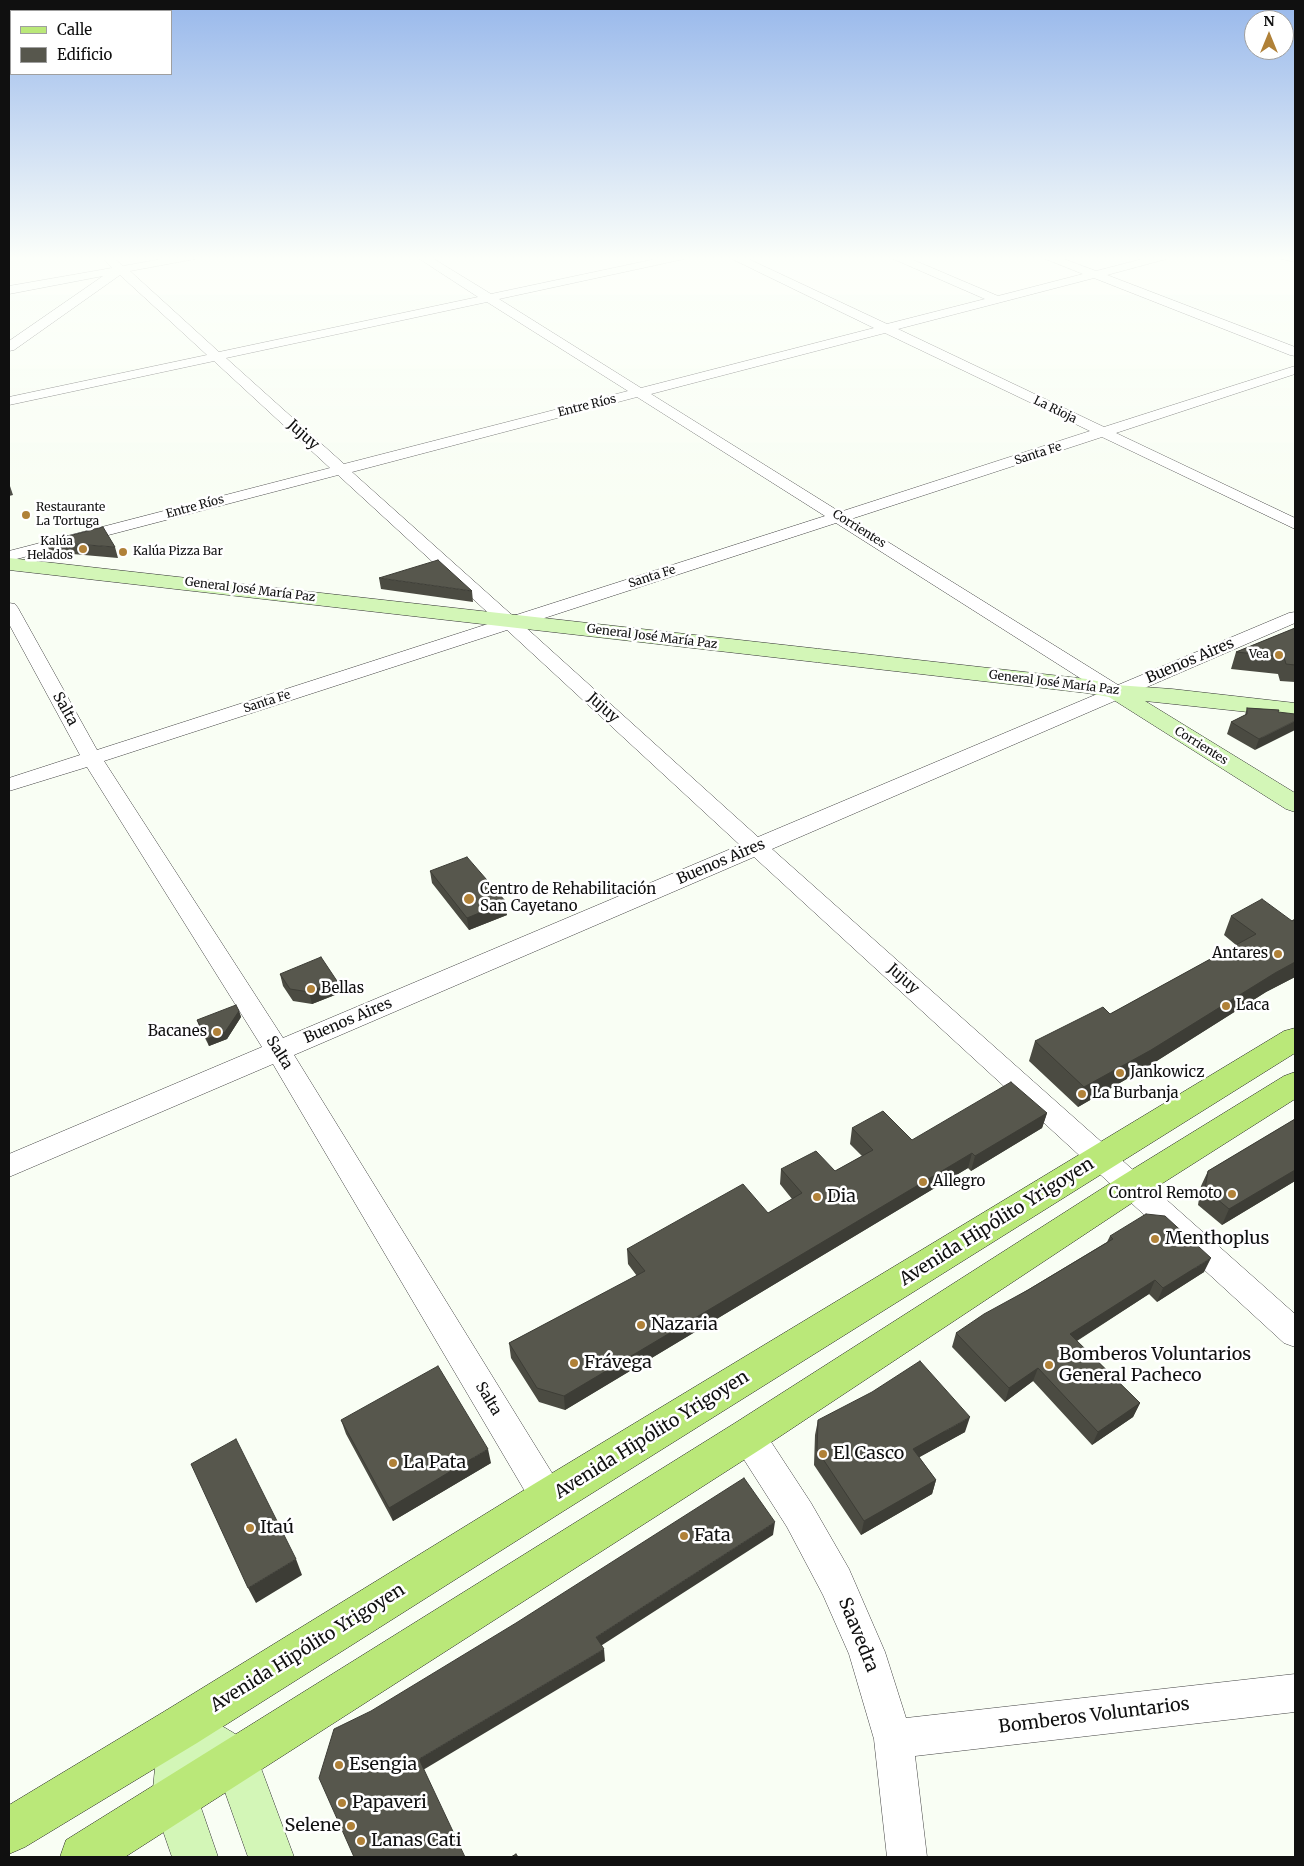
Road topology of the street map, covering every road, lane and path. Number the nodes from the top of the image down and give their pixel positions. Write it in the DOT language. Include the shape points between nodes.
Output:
graph roads {
  1 [pos="202,343"];
  2 [pos="277,343"];
  3 [pos="561,343"];
  4 [pos="831,343"];
  5 [pos="916,343"];
  6 [pos="1272,343"];
  7 [pos="1295,352"];
  8 [pos="216,356"];
  9 [pos="1295,370"];
  10 [pos="640,392"];
  11 [pos="9,401"];
  12 [pos="1104,433"];
  13 [pos="340,469"];
  14 [pos="840,517"];
  15 [pos="1295,524"];
  16 [pos="9,556"];
  17 [pos="9,564"];
  18 [pos="9,570"];
  19 [pos="9,608"];
  20 [pos="1295,617"];
  21 [pos="509,624"];
  22 [pos="1116,696"];
  23 [pos="1295,710"];
  24 [pos="92,759"];
  25 [pos="9,785"];
  26 [pos="1295,804"];
  27 [pos="756,847"];
  28 [pos="1295,1038"];
  29 [pos="278,1051"];
  30 [pos="1295,1084"];
  31 [pos="1102,1158"];
  32 [pos="9,1166"];
  33 [pos="1132,1186"];
  34 [pos="1295,1333"];
  35 [pos="748,1436"];
  36 [pos="548,1498"];
  37 [pos="1295,1693"];
  38 [pos="182,1727"];
  39 [pos="893,1739"];
  40 [pos="236,1760"];
  41 [pos="175,1799"];
  42 [pos="9,1831"];
  43 [pos="83,1857"];
  44 [pos="195,1857"];
  45 [pos="272,1857"];
  46 [pos="907,1857"];
  1 -- 8 [label="street, Jujuy"];
  2 -- 8 [label="street"];
  3 -- 10 [label="street, Corrientes"];
  4 -- 10 [label="street, Entre Ríos"];
  5 -- 12 [label="street, La Rioja"];
  6 -- 7 [label="street"];
  8 -- 11 [label="street"];
  8 -- 13 [label="street, Jujuy"];
  9 -- 12 [label="street, Santa Fe"];
  10 -- 13 [label="street, Entre Ríos"];
  10 -- 14 [label="street, Corrientes"];
  12 -- 14 [label="street, Santa Fe"];
  12 -- 15 [label="street, La Rioja"];
  13 -- 16 [label="street, Entre Ríos"];
  13 -- 21 [label="street, Jujuy"];
  14 -- 21 [label="street, Santa Fe"];
  14 -- 22 [label="street, Corrientes"];
  17 -- 21 [label="street, General José María Paz"];
  18 -- 21 [label="street, General José María Paz"];
  19 -- 24 [label="street, Salta"];
  20 -- 22 [label="street, Buenos Aires"];
  21 -- 22 [label="street, General José María Paz" via="1078,685"];
  21 -- 24 [label="street, Santa Fe"];
  21 -- 27 [label="street, Jujuy"];
  22 -- 23 [label="street, General José María Paz"];
  22 -- 26 [label="street, Corrientes"];
  22 -- 27 [label="street, Buenos Aires"];
  24 -- 25 [label="street, Santa Fe"];
  24 -- 29 [label="street, Salta"];
  27 -- 29 [label="street, Buenos Aires"];
  27 -- 31 [label="street, Jujuy"];
  28 -- 31 [label="main road, Avenida Hipólito Yrigoyen"];
  29 -- 32 [label="street, Buenos Aires"];
  29 -- 36 [label="street, Salta"];
  30 -- 33 [label="main road"];
  31 -- 33 [label="street, Jujuy"];
  31 -- 36 [label="main road, Avenida Hipólito Yrigoyen"];
  33 -- 34 [label="street, Jujuy"];
  33 -- 35 [label="main road"];
  35 -- 39 [label="street, Saavedra" via="799,1515 836,1582 867,1652"];
  35 -- 40 [label="main road"];
  36 -- 38 [label="main road, Avenida Hipólito Yrigoyen"];
  37 -- 39 [label="street, Bomberos Voluntarios"];
  38 -- 40 [label="street"];
  38 -- 41 [label="street"];
  38 -- 42 [label="main road, Avenida Hipólito Yrigoyen"];
  39 -- 46 [label="street, Saavedra"];
  40 -- 41 [label="main road"];
  40 -- 45 [label="street"];
  41 -- 43 [label="main road"];
  41 -- 44 [label="street"];
}
